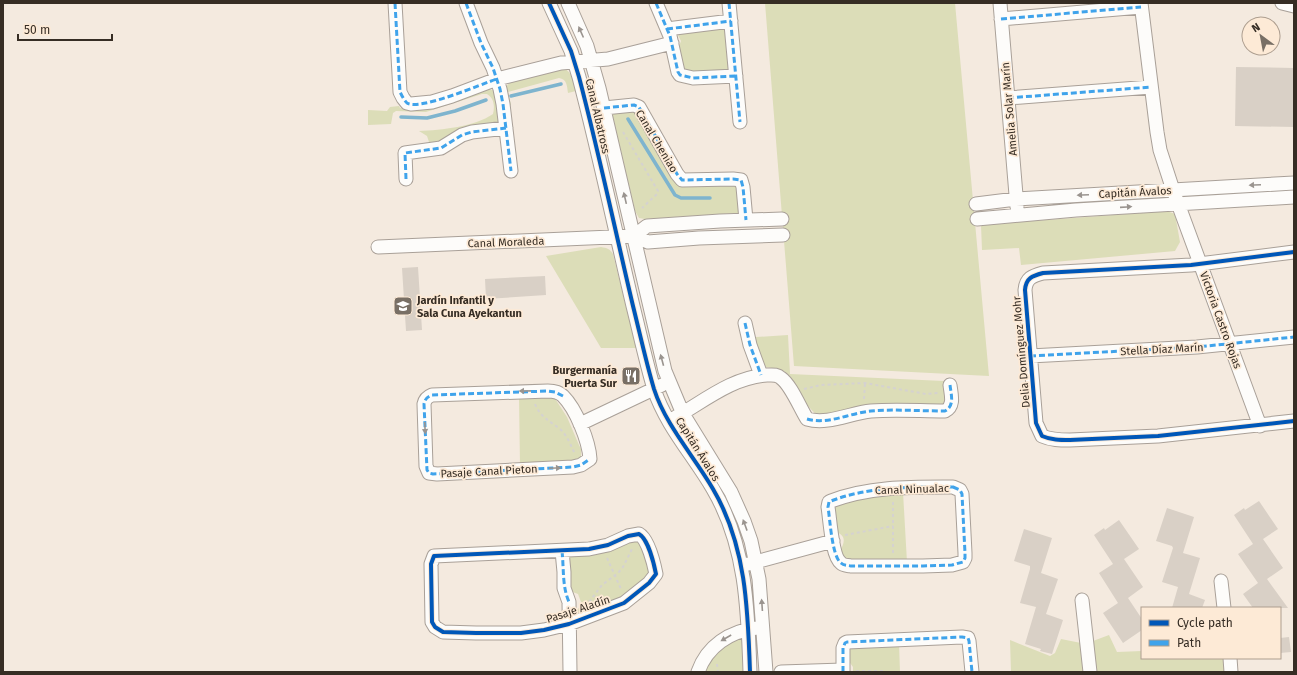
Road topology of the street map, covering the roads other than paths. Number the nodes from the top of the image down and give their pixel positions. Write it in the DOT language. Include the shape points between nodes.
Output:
graph roads {
  1 [pos="395,3"];
  2 [pos="466,3"];
  3 [pos="550,3"];
  4 [pos="568,3"];
  5 [pos="656,3"];
  6 [pos="729,3"];
  7 [pos="1000,3"];
  8 [pos="1282,3"];
  9 [pos="1141,5"];
  10 [pos="1294,6"];
  11 [pos="1001,19"];
  12 [pos="731,21"];
  13 [pos="667,29"];
  14 [pos="672,43"];
  15 [pos="592,60"];
  16 [pos="575,61"];
  17 [pos="736,76"];
  18 [pos="497,79"];
  19 [pos="1151,87"];
  20 [pos="1008,98"];
  21 [pos="604,108"];
  22 [pos="740,122"];
  23 [pos="506,128"];
  24 [pos="511,171"];
  25 [pos="406,179"];
  26 [pos="1294,183"];
  27 [pos="1172,190"];
  28 [pos="1294,198"];
  29 [pos="1016,199"];
  30 [pos="976,204"];
  31 [pos="1178,204"];
  32 [pos="1018,215"];
  33 [pos="782,219"];
  34 [pos="977,219"];
  35 [pos="746,220"];
  36 [pos="783,235"];
  37 [pos="634,236"];
  38 [pos="617,237"];
  39 [pos="378,247"];
  40 [pos="1294,252"];
  41 [pos="1201,264"];
  42 [pos="745,323"];
  43 [pos="1294,337"];
  44 [pos="1230,344"];
  45 [pos="1030,356"];
  46 [pos="761,375"];
  47 [pos="669,382"];
  48 [pos="950,388"];
  49 [pos="654,389"];
  50 [pos="683,414"];
  51 [pos="670,421"];
  52 [pos="1294,422"];
  53 [pos="580,424"];
  54 [pos="1260,426"];
  55 [pos="833,539"];
  56 [pos="562,551"];
  57 [pos="756,562"];
  58 [pos="742,566"];
  59 [pos="1221,581"];
  60 [pos="1082,600"];
  61 [pos="1224,607"];
  62 [pos="569,624"];
  63 [pos="763,628"];
  64 [pos="749,629"];
  65 [pos="1230,659"];
  66 [pos="843,671"];
  67 [pos="570,672"];
  68 [pos="698,672"];
  69 [pos="750,672"];
  70 [pos="766,672"];
  71 [pos="781,672"];
  72 [pos="972,672"];
  73 [pos="1090,672"];
  74 [pos="1231,672"];
  1 -- 18 [label="street" via="400,92 407,103 432,102"];
  2 -- 18 [label="street"];
  3 -- 16 [label="street, Canal Albatross"];
  15 -- 4 [label="street, Canal Albatross, one-way"];
  5 -- 13 [label="street"];
  6 -- 12 [label="street"];
  7 -- 11 [label="street, Amelia Solar Marín"];
  8 -- 10 [label="street"];
  9 -- 11 [label="street"];
  9 -- 19 [label="street, Victoria Castro Rojas"];
  11 -- 20 [label="street, Amelia Solar Marín"];
  12 -- 13 [label="street"];
  12 -- 17 [label="street"];
  13 -- 14 [label="street"];
  14 -- 15 [label="street" via="608,59"];
  14 -- 17 [label="street" via="680,75 693,78"];
  15 -- 16 [label="street"];
  15 -- 21 [label="street, Canal Albatross"];
  16 -- 18 [label="street" via="561,62"];
  16 -- 38 [label="street, Canal Albatross"];
  17 -- 22 [label="street"];
  18 -- 23 [label="street"];
  19 -- 20 [label="street"];
  19 -- 27 [label="street, Victoria Castro Rojas" via="1160,150"];
  20 -- 29 [label="street, Amelia Solar Marín"];
  21 -- 35 [label="street, Canal Cheniao" via="634,105 639,107 682,180 741,180"];
  37 -- 21 [label="street, Canal Albatross, one-way"];
  23 -- 24 [label="street"];
  23 -- 25 [label="street" via="466,134 441,148 406,153"];
  26 -- 27 [label="street, Capitán Ávalos, one-way"];
  27 -- 29 [label="street, Capitán Ávalos, one-way"];
  27 -- 31 [label="street, Victoria Castro Rojas"];
  28 -- 31 [label="street, Capitán Ávalos"];
  29 -- 30 [label="street, Capitán Ávalos"];
  29 -- 32 [label="street, Amelia Solar Marín"];
  32 -- 31 [label="street, Capitán Ávalos, one-way"];
  31 -- 41 [label="street, Victoria Castro Rojas"];
  32 -- 34 [label="street, Capitán Ávalos"];
  33 -- 35 [label="street, Canal Moraleda"];
  35 -- 37 [label="street, Canal Moraleda" via="647,226"];
  36 -- 37 [label="street, Canal Moraleda" via="648,242"];
  37 -- 38 [label="street, Canal Moraleda"];
  47 -- 37 [label="street, Capitán Ávalos, one-way" via="659,351"];
  38 -- 39 [label="street, Canal Moraleda"];
  38 -- 49 [label="street, Capitán Ávalos"];
  40 -- 41 [label="street, Delia Domínguez Mohr"];
  41 -- 44 [label="street, Victoria Castro Rojas"];
  41 -- 45 [label="street, Delia Domínguez Mohr" via="1035,275 1026,283 1024,290"];
  42 -- 46 [label="street"];
  43 -- 44 [label="street, Stella Díaz Marín"];
  44 -- 45 [label="street, Stella Díaz Marín"];
  44 -- 54 [label="street, Victoria Castro Rojas"];
  45 -- 54 [label="street, Delia Domínguez Mohr" via="1036,423 1042,436 1047,439 1158,436"];
  46 -- 48 [label="street" via="778,375 806,417 811,420 863,412 946,411 951,405"];
  46 -- 50 [label="street" via="742,380"];
  47 -- 49 [label="street"];
  47 -- 50 [label="street, Capitán Ávalos"];
  49 -- 51 [label="street, Capitán Ávalos"];
  49 -- 53 [label="street"];
  50 -- 51 [label="street"];
  57 -- 50 [label="street, Capitán Ávalos, one-way" via="736,502 724,478"];
  51 -- 58 [label="street, Capitán Ávalos" via="722,507 738,546"];
  52 -- 54 [label="street, Delia Domínguez Mohr"];
  53 -- 53 [label="street, Pasaje Canal Pieton, one-way" via="568,402 559,393 552,391 432,394 424,404 426,466 432,474 573,468 590,459"];
  55 -- 55 [label="street, Canal Ninualac" via="828,507 831,500 876,489 893,488 953,487 962,494 965,558 958,564 845,565 837,558"];
  55 -- 57 [label="street"];
  56 -- 62 [label="street" via="564,588 569,602"];
  56 -- 62 [label="street, Pasaje Aladín" via="601,547 640,534 655,566 656,574 628,602"];
  56 -- 62 [label="street, Pasaje Aladín" via="434,556 431,564 431,617 434,628 443,632 521,633"];
  57 -- 58 [label="street"];
  63 -- 57 [label="street, Capitán Ávalos, one-way"];
  58 -- 64 [label="street, Capitán Ávalos"];
  59 -- 61 [label="street"];
  60 -- 73 [label="street"];
  62 -- 67 [label="street"];
  63 -- 64 [label="street"];
  63 -- 70 [label="street, Capitán Ávalos"];
  64 -- 68 [label="street, one-way" via="730,635 714,646 702,661"];
  64 -- 69 [label="street, Capitán Ávalos"];
  65 -- 74 [label="street"];
  66 -- 71 [label="street"];
  66 -- 72 [label="street" via="843,645 847,642 965,637 969,641"];
}
